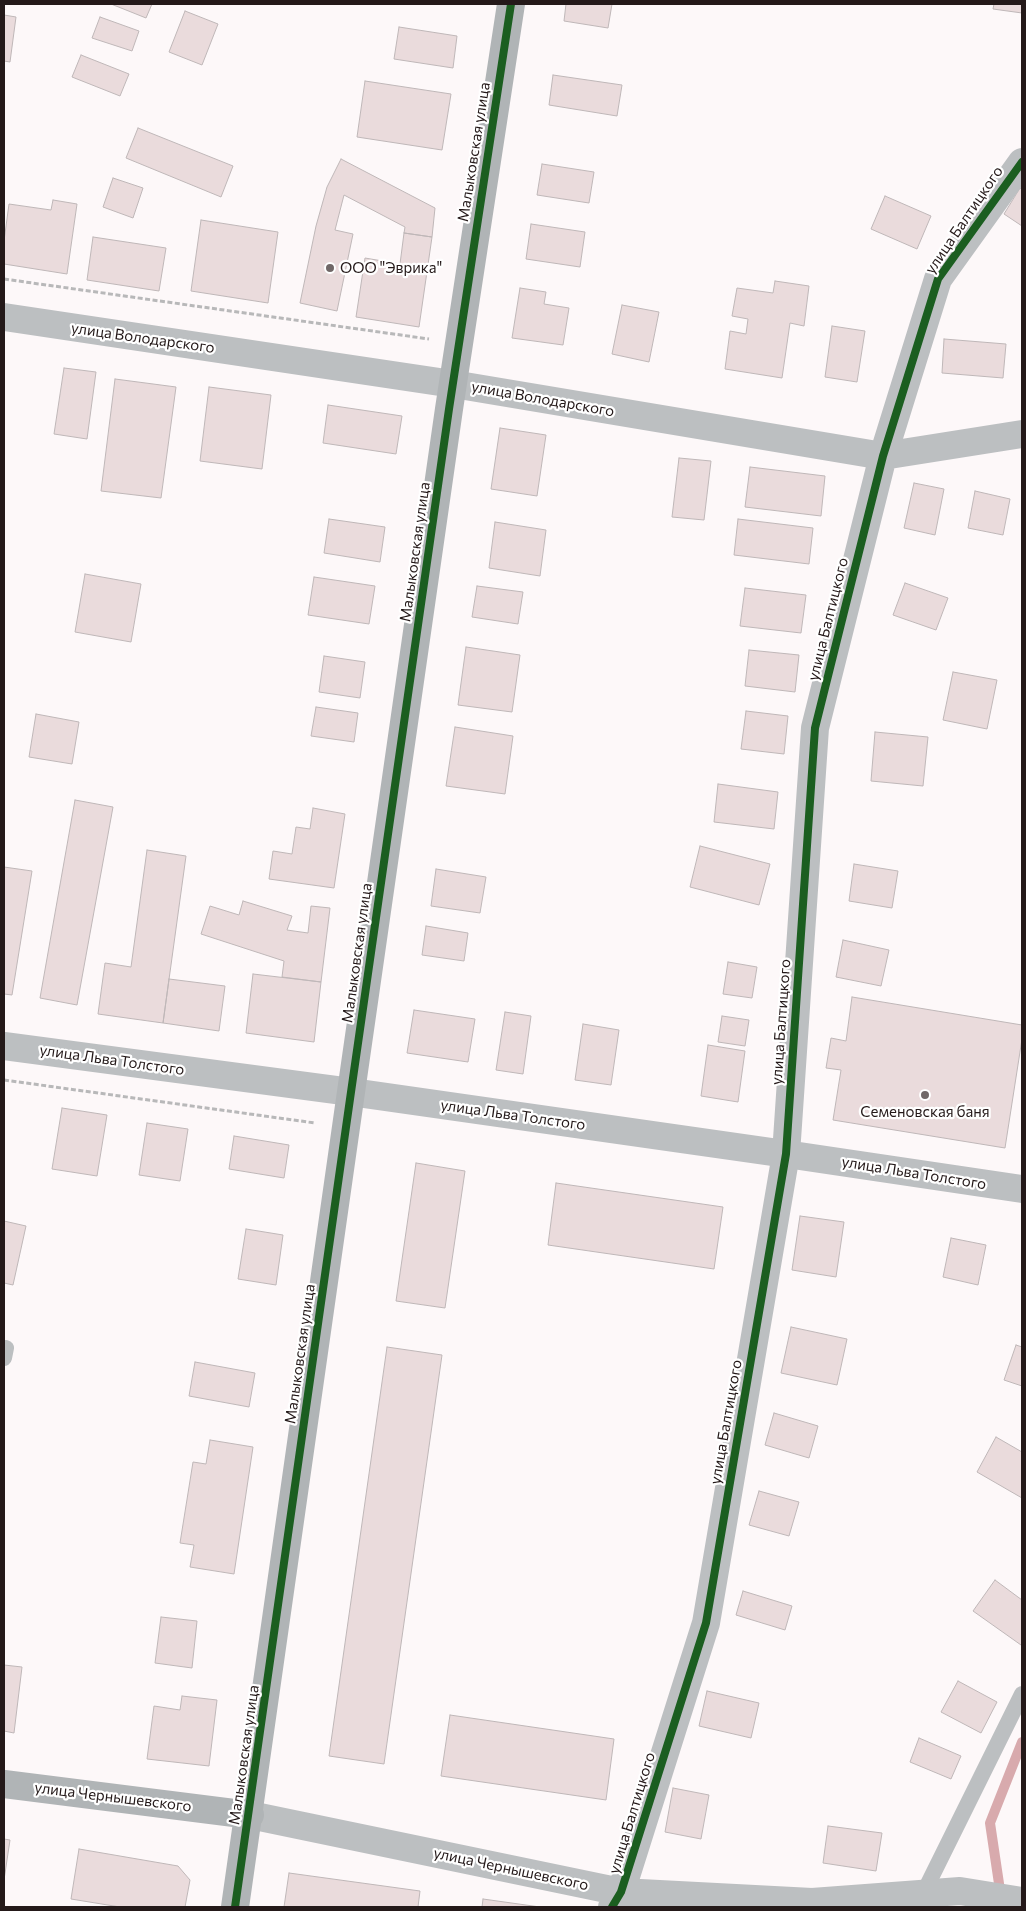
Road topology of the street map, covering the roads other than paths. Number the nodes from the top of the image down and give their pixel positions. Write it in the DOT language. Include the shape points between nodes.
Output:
graph roads {
  1 [pos="511,4"];
  2 [pos="1022,162"];
  3 [pos="4,318"];
  4 [pos="453,384"];
  5 [pos="1022,434"];
  6 [pos="883,456"];
  7 [pos="4,1046"];
  8 [pos="350,1092"];
  9 [pos="786,1154"];
  10 [pos="1022,1189"];
  11 [pos="1022,1694"];
  12 [pos="4,1784"];
  13 [pos="250,1815"];
  14 [pos="923,1894"];
  15 [pos="617,1900"];
  16 [pos="1022,1901"];
  17 [pos="814,1905"];
  18 [pos="235,1907"];
  1 -- 4 [label="street, Малыковская улица"];
  2 -- 6 [label="street, улица Балтицкого" via="938,279"];
  3 -- 4 [label="street, улица Володарского"];
  4 -- 6 [label="street, улица Володарского"];
  4 -- 8 [label="street, Малыковская улица"];
  5 -- 6 [label="street, улица Володарского"];
  6 -- 9 [label="street, улица Балтицкого" via="815,728"];
  7 -- 8 [label="street, улица Льва Толстого"];
  8 -- 9 [label="street, улица Льва Толстого"];
  8 -- 13 [label="street, Малыковская улица"];
  9 -- 10 [label="street, улица Льва Толстого"];
  9 -- 15 [label="street, улица Балтицкого" via="706,1623"];
  11 -- 14 [label="lane"];
  12 -- 13 [label="street, улица Чернышевского"];
  13 -- 15 [label="street, улица Чернышевского"];
  13 -- 18 [label="street, Малыковская улица"];
  14 -- 16 [label="street, улица Чернышевского" via="960,1891"];
  14 -- 17 [label="street, улица Чернышевского"];
  15 -- 17 [label="street, улица Чернышевского"];
}
